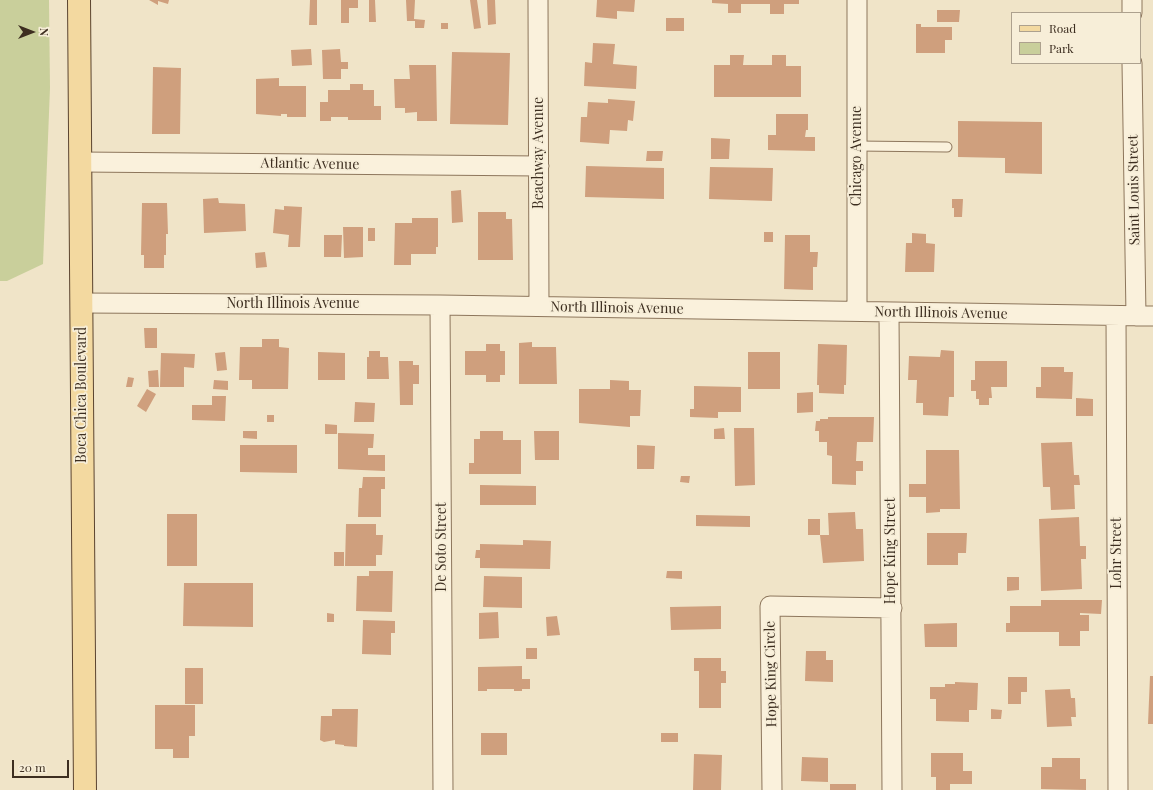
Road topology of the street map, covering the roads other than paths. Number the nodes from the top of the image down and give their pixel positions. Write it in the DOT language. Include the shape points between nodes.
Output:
graph roads {
  1 [pos="79,0"];
  2 [pos="538,0"];
  3 [pos="857,0"];
  4 [pos="1132,0"];
  5 [pos="1132,12"];
  6 [pos="1132,64"];
  7 [pos="857,146"];
  8 [pos="947,147"];
  9 [pos="81,162"];
  10 [pos="539,166"];
  11 [pos="81,303"];
  12 [pos="440,305"];
  13 [pos="539,306"];
  14 [pos="857,312"];
  15 [pos="889,312"];
  16 [pos="1116,316"];
  17 [pos="1144,316"];
  18 [pos="892,608"];
  19 [pos="84,790"];
  20 [pos="443,790"];
  21 [pos="772,790"];
  22 [pos="892,790"];
  23 [pos="1118,790"];
  1 -- 9 [label="main road, Boca Chica Boulevard"];
  2 -- 10 [label="street, Beachway Avenue"];
  3 -- 7 [label="street, Chicago Avenue"];
  4 -- 5 [label="street"];
  6 -- 17 [label="street, Saint Louis Street"];
  7 -- 8 [label="lane"];
  7 -- 14 [label="street, Chicago Avenue"];
  9 -- 10 [label="street, Atlantic Avenue"];
  9 -- 11 [label="main road, Boca Chica Boulevard"];
  10 -- 13 [label="street, Beachway Avenue"];
  11 -- 12 [label="street, North Illinois Avenue"];
  11 -- 19 [label="main road, Boca Chica Boulevard"];
  12 -- 13 [label="street, North Illinois Avenue"];
  12 -- 20 [label="street, De Soto Street"];
  13 -- 14 [label="street, North Illinois Avenue"];
  14 -- 15 [label="street, North Illinois Avenue"];
  15 -- 16 [label="street, North Illinois Avenue"];
  15 -- 18 [label="street, Hope King Street"];
  16 -- 17 [label="street, North Illinois Avenue"];
  16 -- 23 [label="street, Lohr Street"];
  18 -- 21 [label="street, Hope King Circle" via="770,606"];
  18 -- 22 [label="street, Hope King Street"];
}
